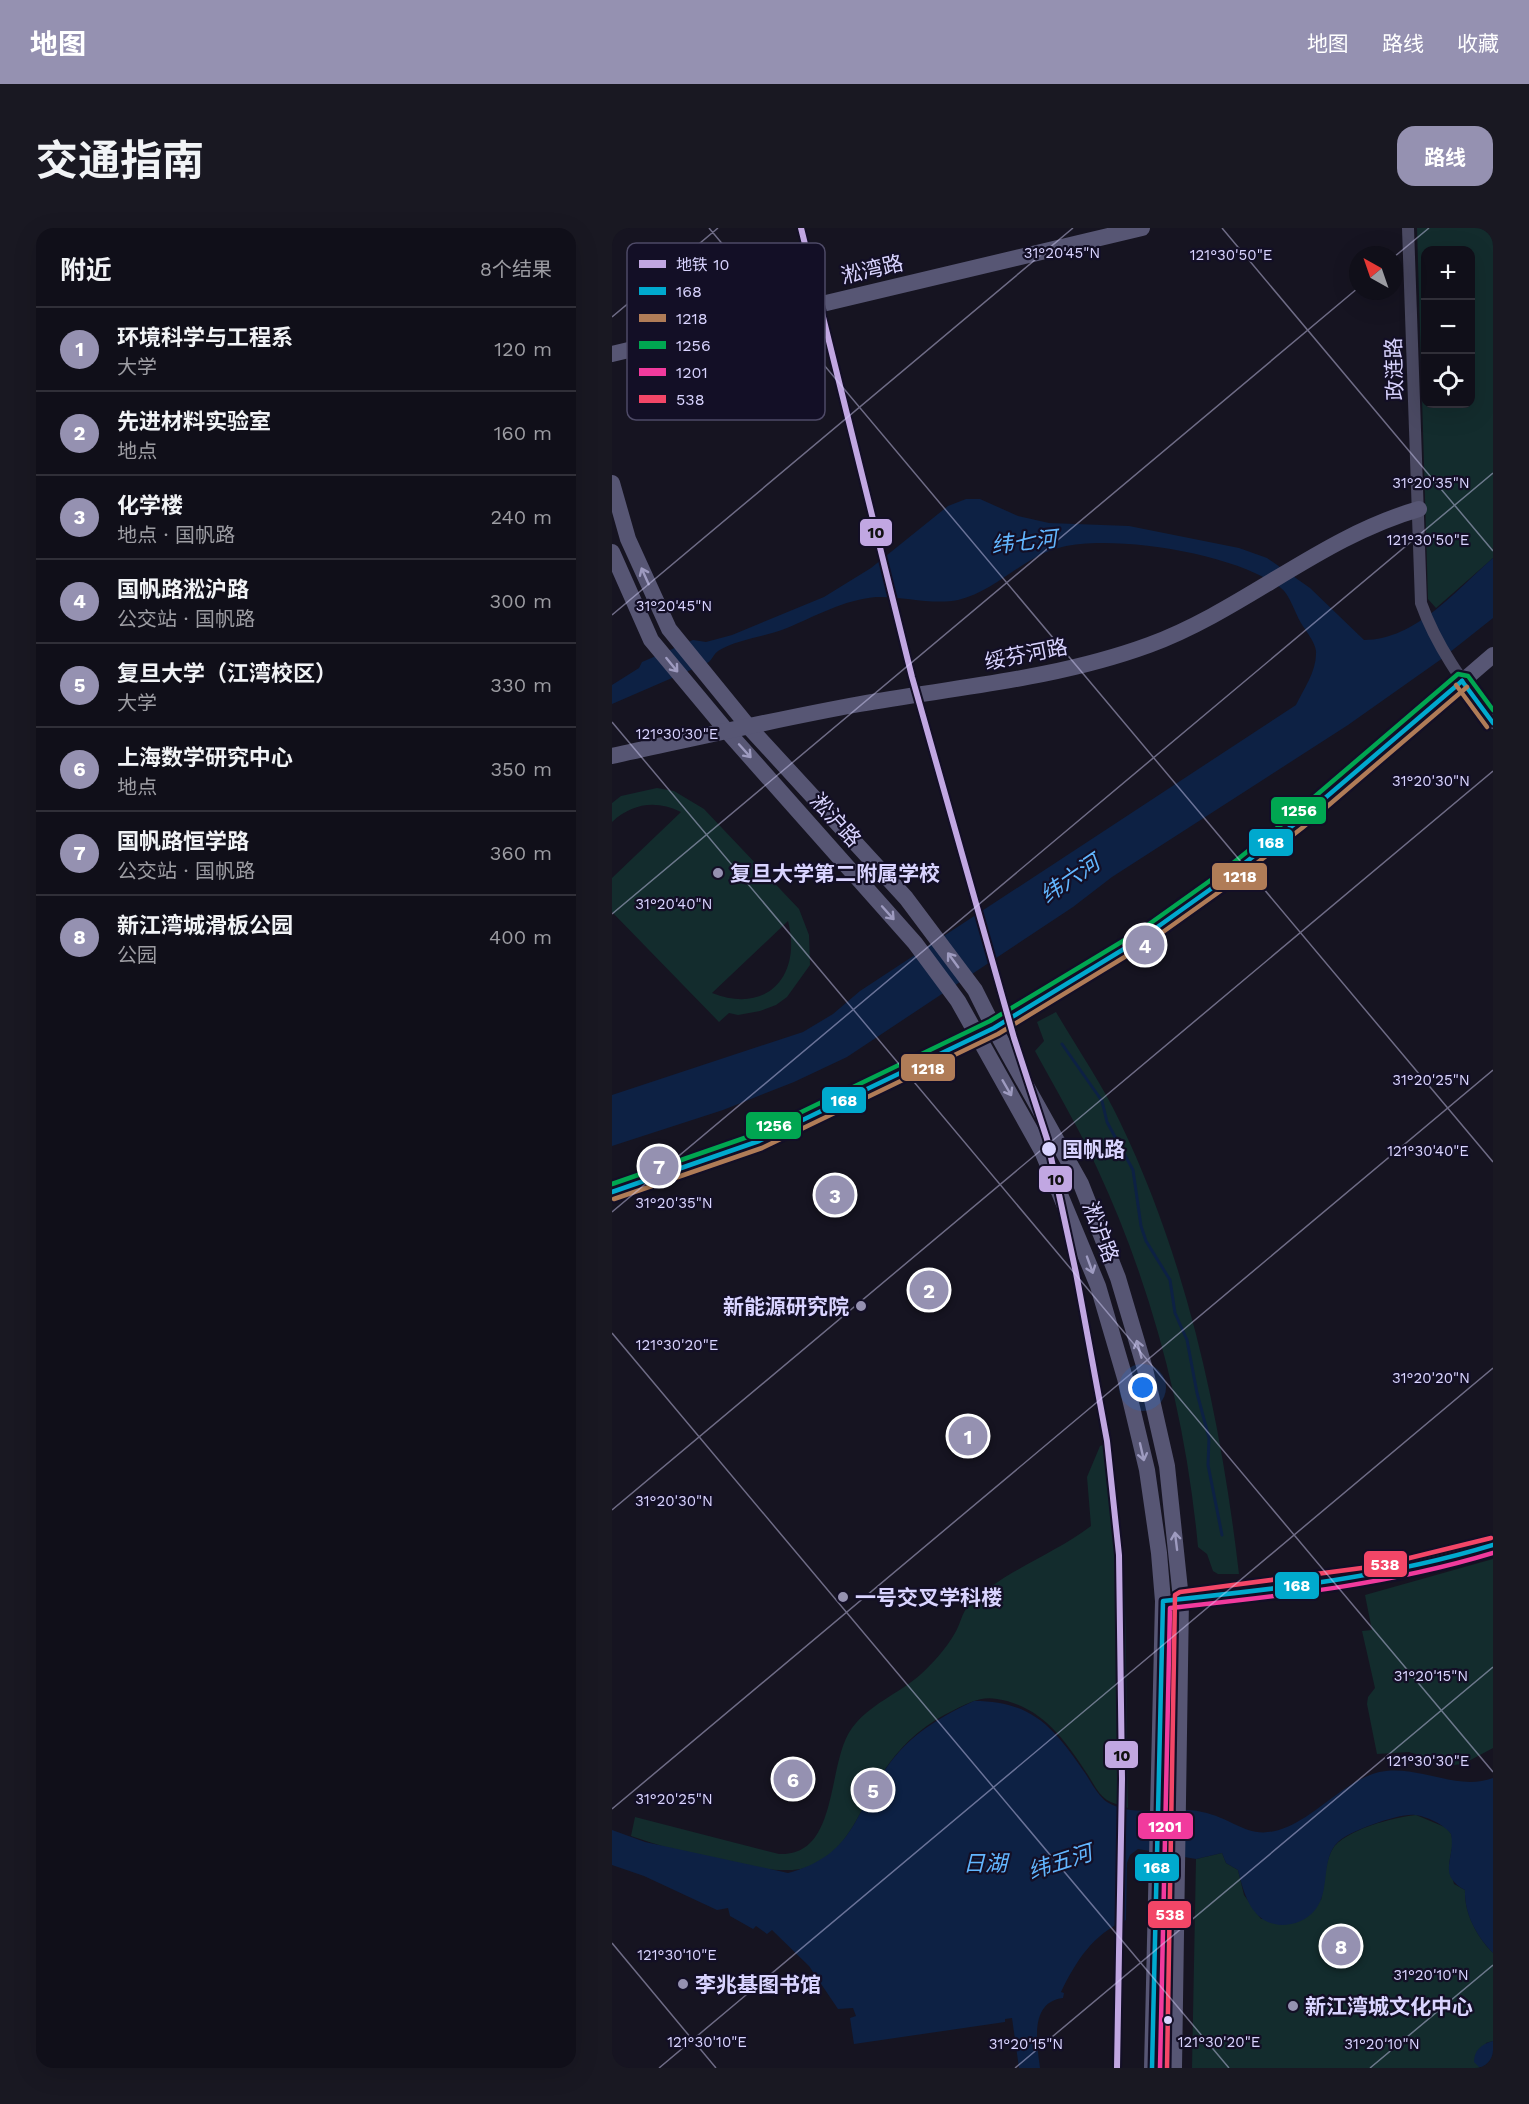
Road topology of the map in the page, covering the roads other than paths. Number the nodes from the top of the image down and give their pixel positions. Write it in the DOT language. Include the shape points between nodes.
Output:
graph roads {
  1 [pos="1142,228"];
  2 [pos="1408,228"];
  3 [pos="825,303"];
  4 [pos="627,350"];
  5 [pos="612,354"];
  6 [pos="612,483"];
  7 [pos="1419,509"];
  8 [pos="612,552"];
  9 [pos="1493,655"];
  10 [pos="1462,681"];
  11 [pos="1493,723"];
  12 [pos="748,726"];
  13 [pos="726,730"];
  14 [pos="612,756"];
  15 [pos="994,1028"];
  16 [pos="977,1038"];
  17 [pos="612,1192"];
  18 [pos="1493,1545"];
  19 [pos="1181,1599"];
  20 [pos="1163,1601"];
  21 [pos="1152,2068"];
  22 [pos="1174,2068"];
  1 -- 3 [label="main road, 淞湾路"];
  2 -- 7 [label="street, 政涟路"];
  4 -- 5 [label="main road, 淞湾路"];
  12 -- 6 [label="main road, 淞沪路, one-way" via="669,629 628,539"];
  7 -- 10 [label="street, 政涟路" via="1421,603 1432,633"];
  7 -- 12 [label="main road, 绥芬河路" via="1353,534 1264,588 1149,645 1044,675"];
  8 -- 13 [label="main road, 淞沪路, one-way" via="651,640"];
  9 -- 10 [label="main road"];
  10 -- 11 [label="street, 政涟路"];
  10 -- 15 [label="main road" via="1298,822 1222,881 1142,938"];
  12 -- 13 [label="main road, 绥芬河路"];
  15 -- 12 [label="main road, 淞沪路, one-way" via="975,990 906,898"];
  13 -- 14 [label="main road, 绥芬河路"];
  13 -- 16 [label="main road, 淞沪路, one-way" via="915,943 958,1001"];
  15 -- 16 [label="main road"];
  19 -- 15 [label="main road, 淞沪路, one-way" via="1167,1466 1118,1278 1081,1184"];
  16 -- 17 [label="main road" via="759,1142"];
  16 -- 20 [label="main road, 淞沪路, one-way" via="1042,1151 1098,1287 1147,1470"];
  18 -- 19 [label="street" via="1338,1581"];
  19 -- 20 [label="street"];
  19 -- 22 [label="main road, 淞沪路"];
  20 -- 21 [label="main road, 淞沪路"];
}
